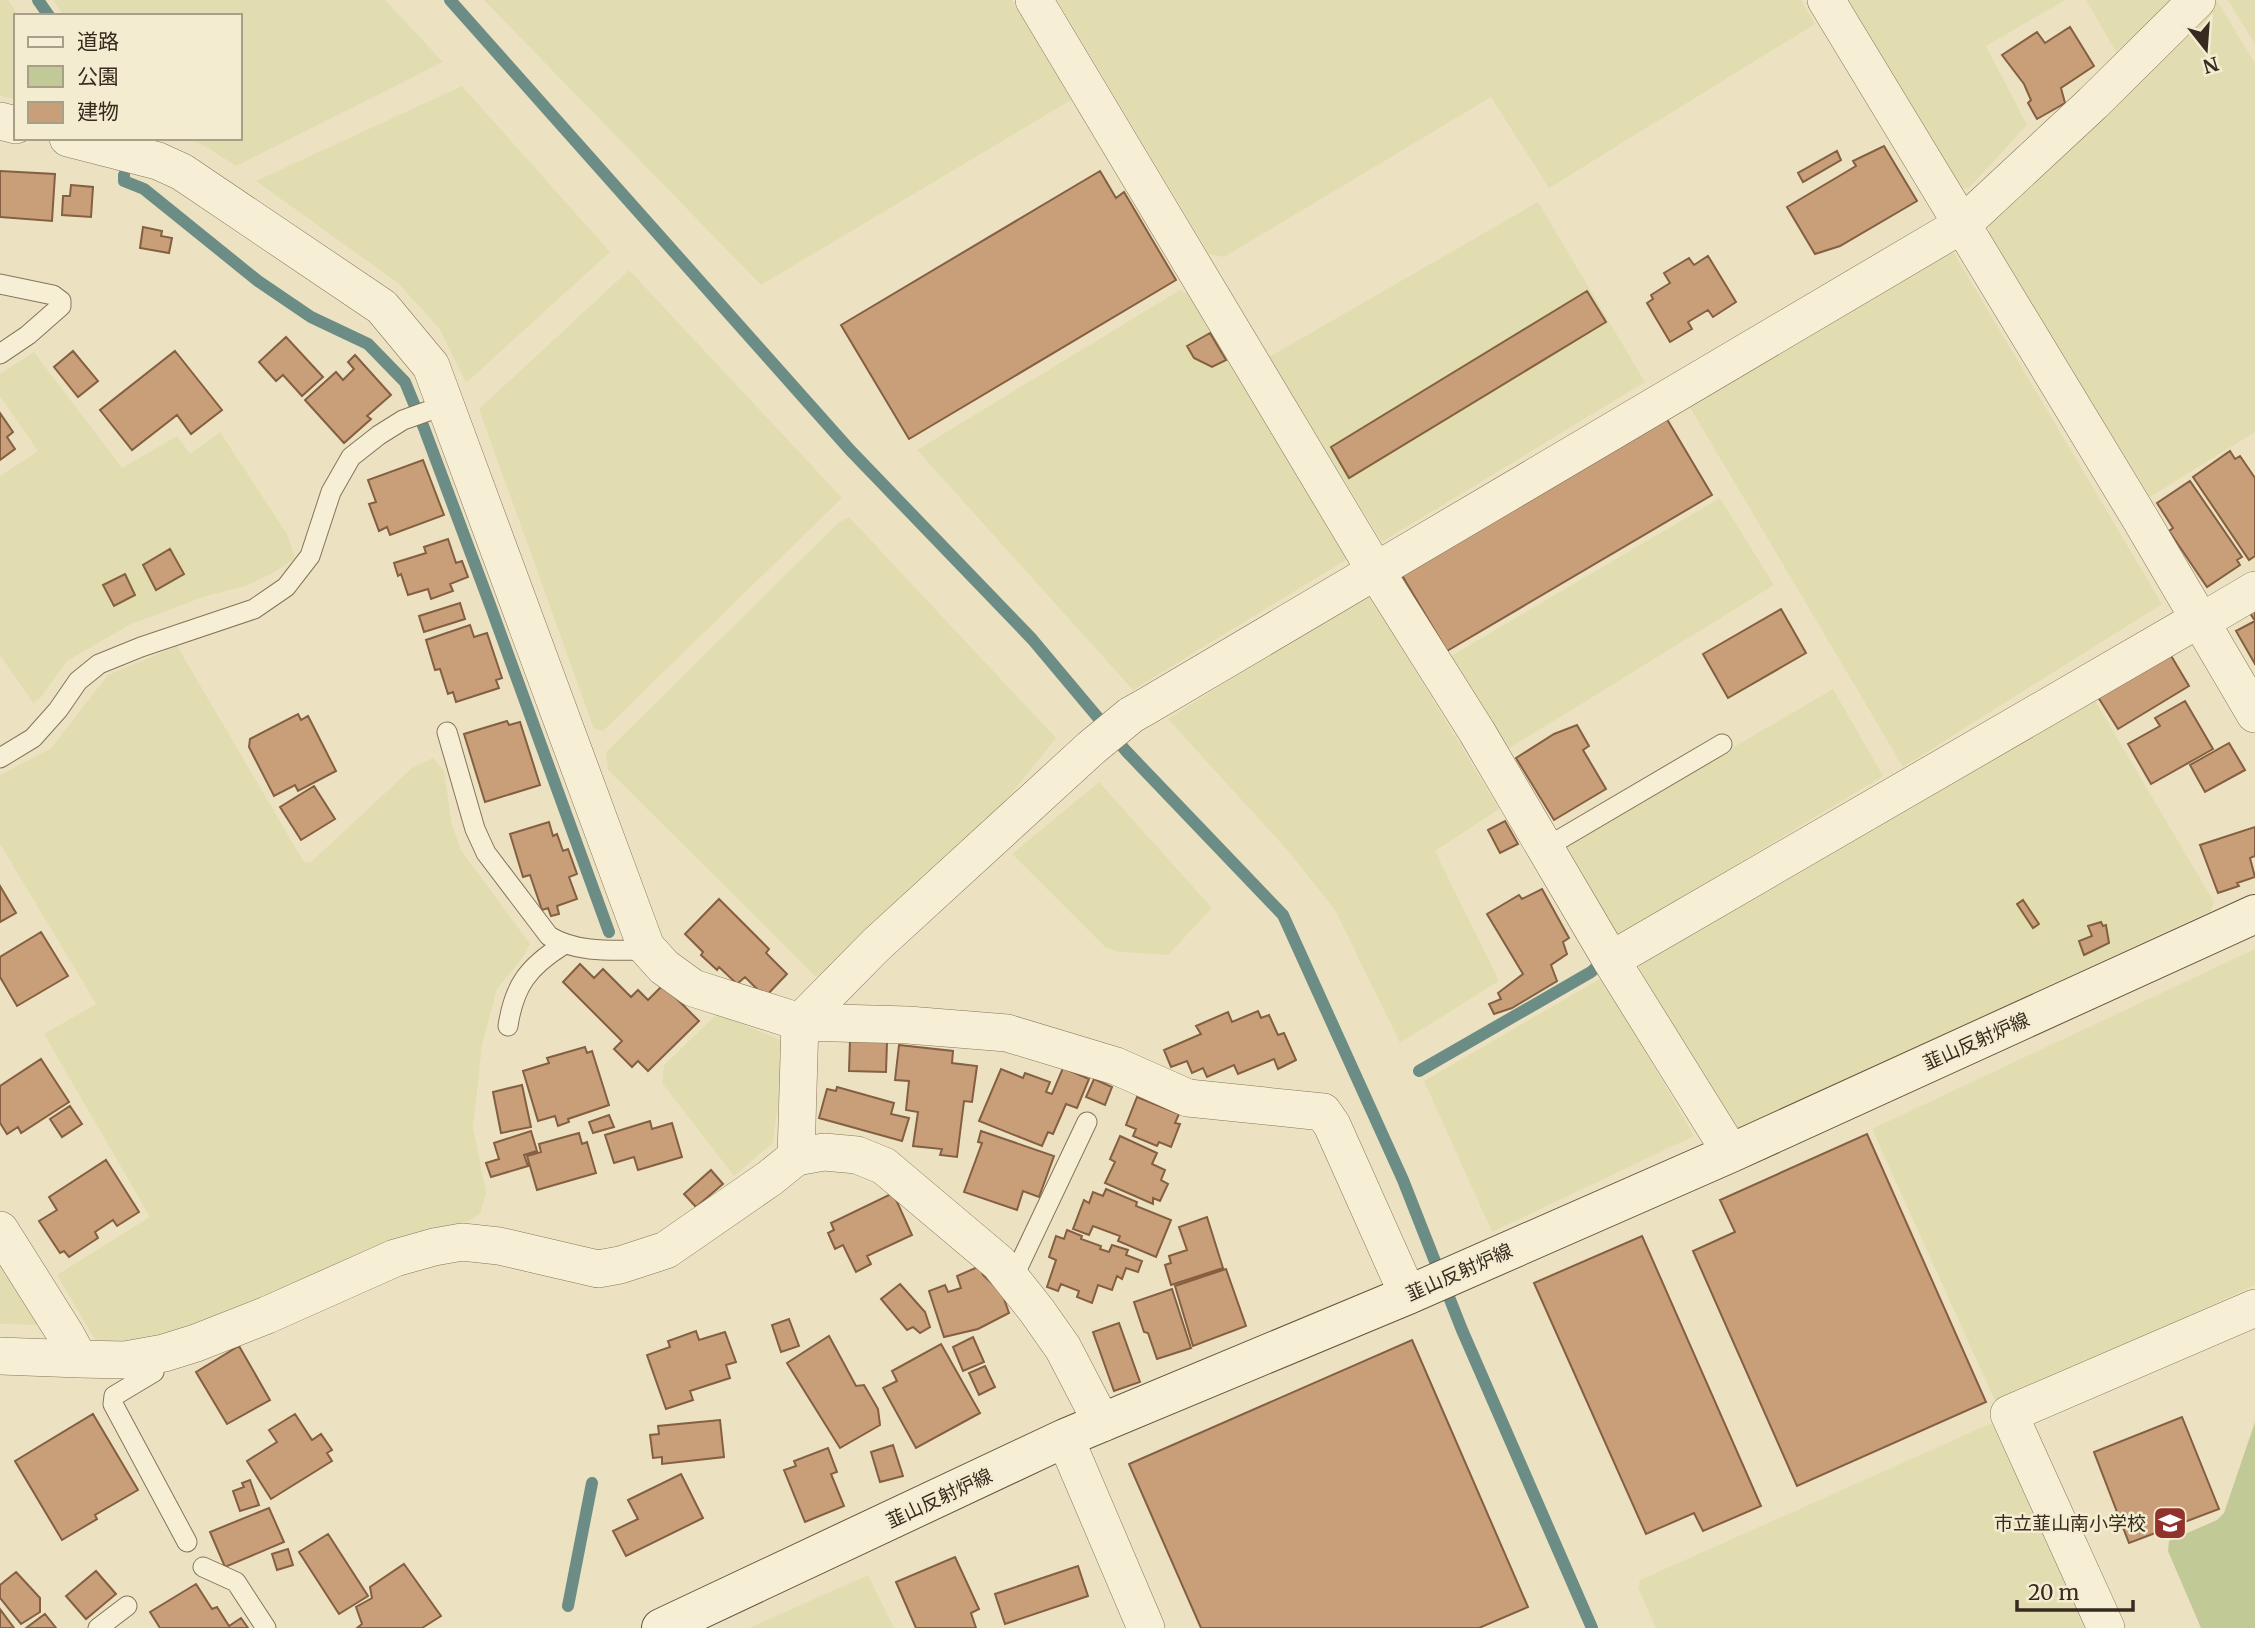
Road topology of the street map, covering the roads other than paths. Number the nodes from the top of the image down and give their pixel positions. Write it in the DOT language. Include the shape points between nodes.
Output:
graph roads {
  1 [pos="1034,0"];
  2 [pos="1826,0"];
  3 [pos="2197,0"];
  4 [pos="76,140"];
  5 [pos="1963,223"];
  6 [pos="0,284"];
  7 [pos="0,354"];
  8 [pos="438,408"];
  9 [pos="1375,570"];
  10 [pos="2255,590"];
  11 [pos="2200,620"];
  12 [pos="2255,713"];
  13 [pos="447,732"];
  14 [pos="1722,744"];
  15 [pos="0,758"];
  16 [pos="1545,848"];
  17 [pos="2255,914"];
  18 [pos="563,944"];
  19 [pos="649,950"];
  20 [pos="1611,960"];
  21 [pos="800,1022"];
  22 [pos="508,1026"];
  23 [pos="1087,1122"];
  24 [pos="1731,1153"];
  25 [pos="796,1157"];
  26 [pos="0,1230"];
  27 [pos="1012,1280"];
  28 [pos="1408,1295"];
  29 [pos="2255,1308"];
  30 [pos="156,1354"];
  31 [pos="0,1356"];
  32 [pos="79,1359"];
  33 [pos="1102,1423"];
  34 [pos="1065,1438"];
  35 [pos="187,1542"];
  36 [pos="203,1567"];
  37 [pos="127,1605"];
  38 [pos="98,1628"];
  39 [pos="266,1628"];
  40 [pos="661,1628"];
  41 [pos="1146,1628"];
  42 [pos="2106,1628"];
  1 -- 9 [label="street"];
  2 -- 5 [label="street"];
  3 -- 5 [label="street"];
  4 -- 8 [label="street" via="158,161 182,172 382,307 431,366"];
  5 -- 9 [label="street"];
  5 -- 11 [label="street"];
  6 -- 7 [label="lane" via="53,295 61,300 61,306"];
  8 -- 15 [label="lane" via="409,418 351,457 331,492 310,556 286,587 254,609 99,664 78,681 33,738"];
  8 -- 19 [label="street"];
  9 -- 16 [label="street"];
  9 -- 21 [label="street" via="1131,715 876,945"];
  10 -- 11 [label="street"];
  11 -- 12 [label="street"];
  11 -- 20 [label="street"];
  13 -- 18 [label="lane" via="486,853 548,936"];
  14 -- 16 [label="lane"];
  16 -- 20 [label="street"];
  17 -- 24 [label="main road, 韮山反射炉線"];
  18 -- 19 [label="lane" via="598,950"];
  18 -- 22 [label="lane" via="524,978 512,1002"];
  19 -- 21 [label="street" via="693,988"];
  20 -- 24 [label="street"];
  21 -- 25 [label="street"];
  21 -- 28 [label="street" via="1007,1033 1116,1066 1188,1098 1323,1112"];
  23 -- 27 [label="lane"];
  24 -- 28 [label="main road, 韮山反射炉線"];
  25 -- 27 [label="street" via="824,1152 857,1155 884,1167 999,1263"];
  25 -- 30 [label="street" via="666,1250 620,1265 598,1269 462,1242 434,1247 395,1258 196,1343"];
  26 -- 32 [label="street"];
  27 -- 33 [label="street" via="1063,1348"];
  28 -- 33 [label="main road, 韮山反射炉線"];
  29 -- 42 [label="street" via="2009,1414"];
  30 -- 32 [label="street" via="125,1360"];
  30 -- 35 [label="lane" via="154,1372 114,1396 113,1404"];
  31 -- 32 [label="street"];
  33 -- 34 [label="main road, 韮山反射炉線"];
  34 -- 40 [label="main road, 韮山反射炉線"];
  34 -- 41 [label="street"];
  36 -- 39 [label="lane" via="236,1582"];
  37 -- 38 [label="lane"];
}
